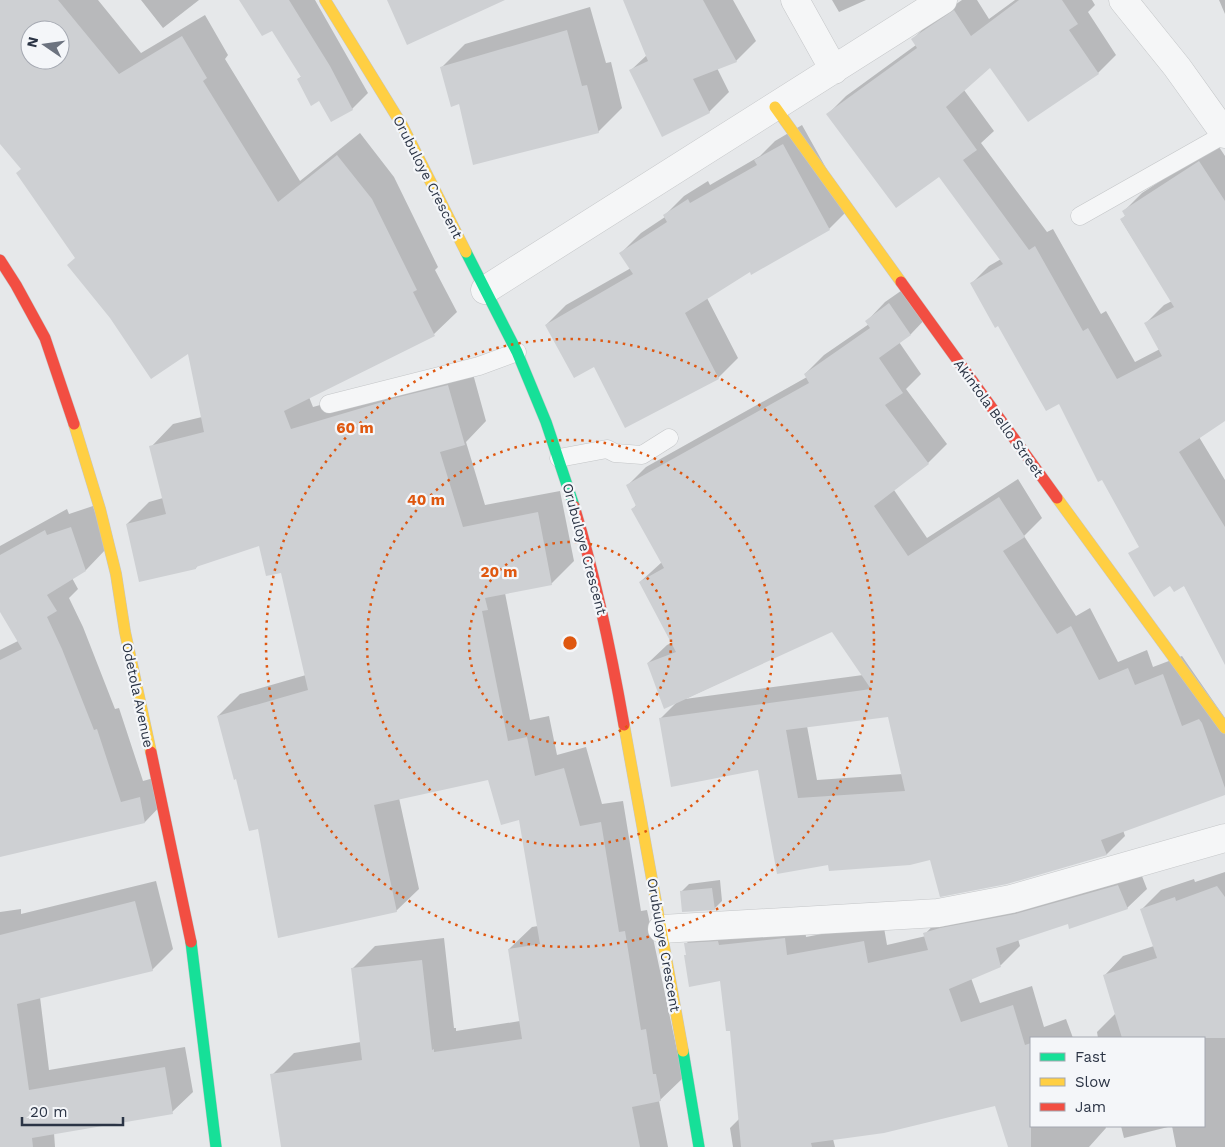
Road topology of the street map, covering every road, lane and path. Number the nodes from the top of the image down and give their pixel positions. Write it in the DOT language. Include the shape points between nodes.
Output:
graph roads {
  1 [pos="325,0"];
  2 [pos="795,0"];
  3 [pos="943,0"];
  4 [pos="1122,0"];
  5 [pos="834,70"];
  6 [pos="774,107"];
  7 [pos="1225,134"];
  8 [pos="1080,216"];
  9 [pos="0,260"];
  10 [pos="485,290"];
  11 [pos="517,352"];
  12 [pos="329,404"];
  13 [pos="669,438"];
  14 [pos="559,458"];
  15 [pos="1225,728"];
  16 [pos="1225,838"];
  17 [pos="662,929"];
  18 [pos="216,1147"];
  19 [pos="700,1147"];
  1 -- 10 [label="street, Orubuloye Crescent" via="402,125"];
  2 -- 5 [label="street"];
  3 -- 5 [label="street"];
  4 -- 7 [label="street" via="1177,67"];
  5 -- 6 [label="street"];
  6 -- 10 [label="street"];
  6 -- 15 [label="street, Akintola Bello Street"];
  7 -- 8 [label="lane"];
  9 -- 18 [label="street, Odetola Avenue" via="45,338 74,423 116,574 125,632 190,935"];
  10 -- 11 [label="street, Orubuloye Crescent"];
  11 -- 12 [label="lane" via="479,366"];
  11 -- 14 [label="street, Orubuloye Crescent"];
  13 -- 14 [label="lane" via="642,455 615,453 607,449"];
  14 -- 17 [label="street, Orubuloye Crescent" via="591,563 611,652"];
  16 -- 17 [label="street" via="1011,899 938,913"];
  17 -- 19 [label="street, Orubuloye Crescent"];
}
